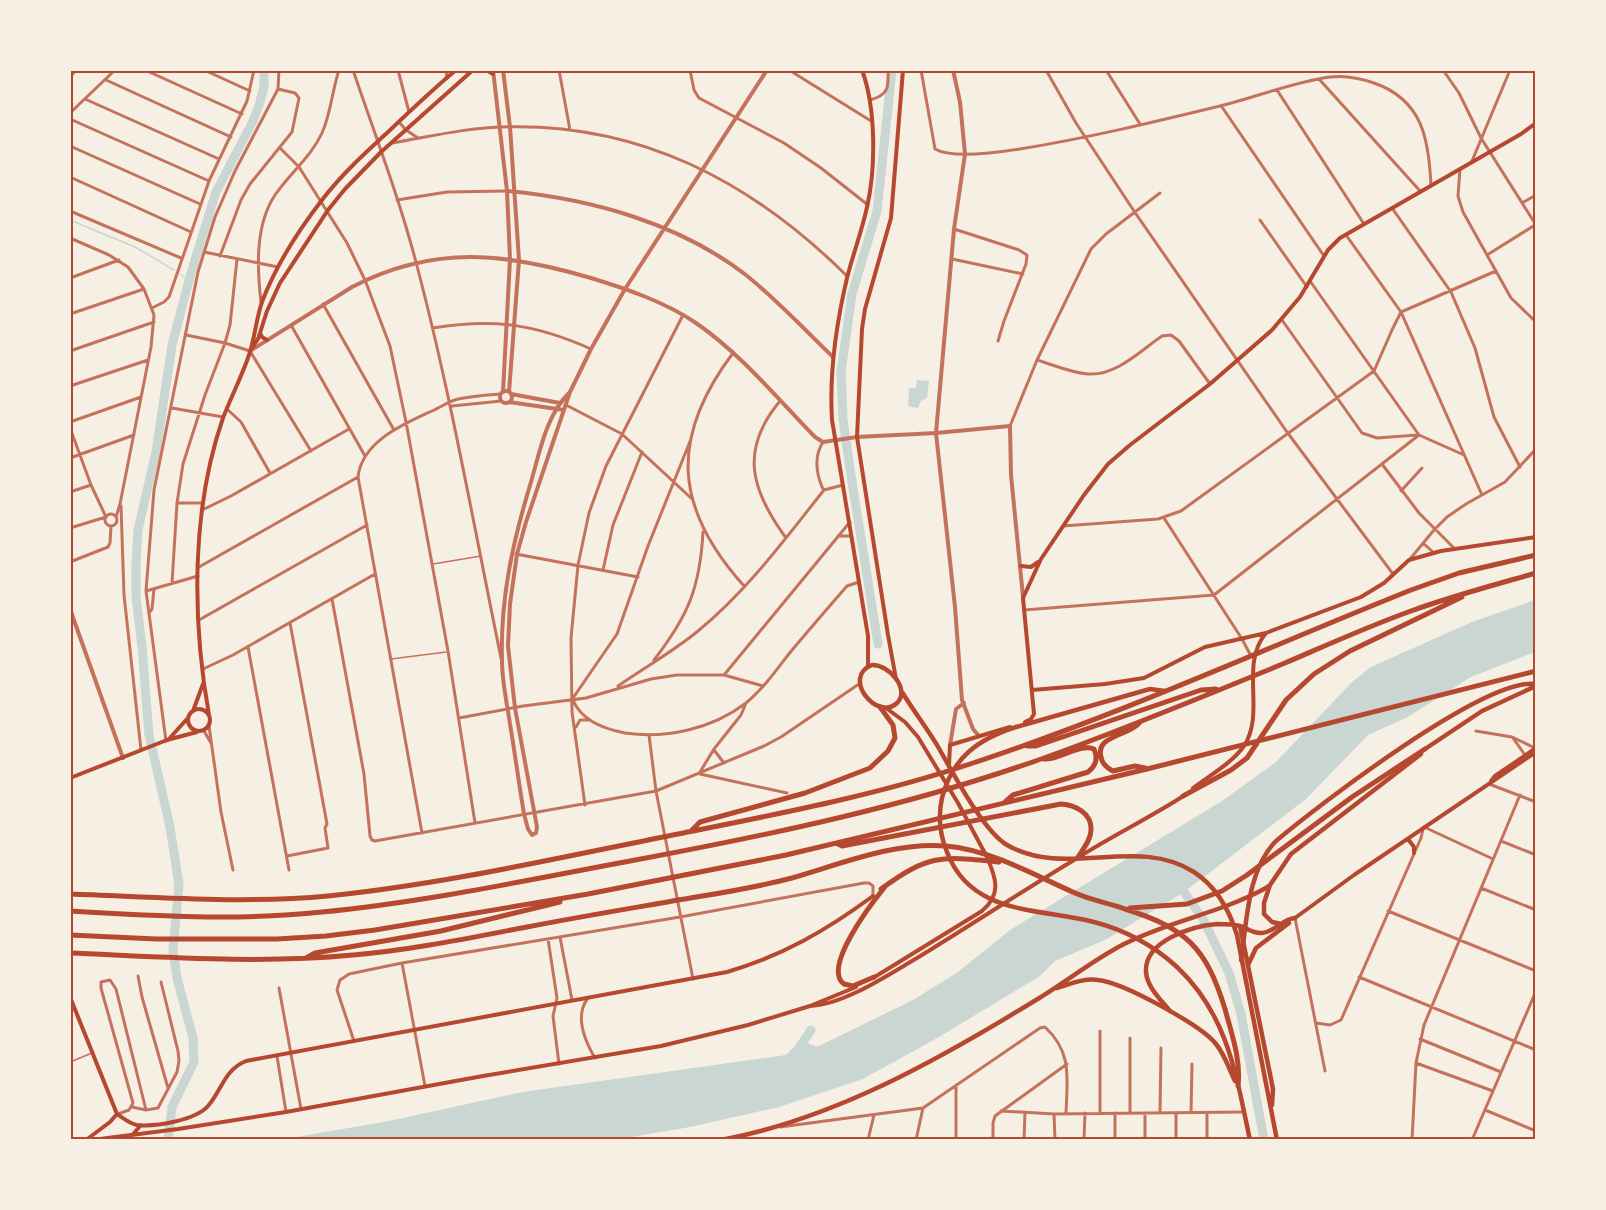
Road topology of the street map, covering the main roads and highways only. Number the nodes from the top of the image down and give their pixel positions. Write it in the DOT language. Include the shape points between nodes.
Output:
graph roads {
  1 [pos="456,70"];
  2 [pos="473,70"];
  3 [pos="486,70"];
  4 [pos="862,70"];
  5 [pos="903,70"];
  6 [pos="493,72"];
  7 [pos="1536,123"];
  8 [pos="260,333"];
  9 [pos="267,340"];
  10 [pos="250,351"];
  11 [pos="1536,537"];
  12 [pos="1536,555"];
  13 [pos="1041,559"];
  14 [pos="1021,566"];
  15 [pos="1536,573"];
  16 [pos="1477,590"];
  17 [pos="1266,633"];
  18 [pos="868,666"];
  19 [pos="1536,671"];
  20 [pos="897,682"];
  21 [pos="204,684"];
  22 [pos="1536,685"];
  23 [pos="1220,689"];
  24 [pos="1032,690"];
  25 [pos="1165,691"];
  26 [pos="902,692"];
  27 [pos="883,708"];
  28 [pos="193,711"];
  29 [pos="209,715"];
  30 [pos="188,717"];
  31 [pos="1141,721"];
  32 [pos="197,732"];
  33 [pos="165,742"];
  34 [pos="1025,746"];
  35 [pos="1425,749"];
  36 [pos="1535,750"];
  37 [pos="1042,759"];
  38 [pos="949,765"];
  39 [pos="1147,769"];
  40 [pos="70,778"];
  41 [pos="1489,784"];
  42 [pos="1183,796"];
  43 [pos="1003,803"];
  44 [pos="691,831"];
  45 [pos="1408,839"];
  46 [pos="836,843"];
  47 [pos="1414,853"];
  48 [pos="1078,857"];
  49 [pos="1006,863"];
  50 [pos="1270,885"];
  51 [pos="884,888"];
  52 [pos="70,894"];
  53 [pos="588,894"];
  54 [pos="873,896"];
  55 [pos="1122,908"];
  56 [pos="70,911"];
  57 [pos="1295,918"];
  58 [pos="1282,924"];
  59 [pos="1240,926"];
  60 [pos="70,935"];
  61 [pos="70,953"];
  62 [pos="304,959"];
  63 [pos="1241,960"];
  64 [pos="1248,965"];
  65 [pos="874,977"];
  66 [pos="1051,990"];
  67 [pos="70,997"];
  68 [pos="810,1006"];
  69 [pos="1172,1013"];
  70 [pos="1238,1086"];
  71 [pos="1272,1111"];
  72 [pos="117,1114"];
  73 [pos="141,1125"];
  74 [pos="132,1134"];
  75 [pos="86,1140"];
  76 [pos="92,1140"];
  77 [pos="128,1140"];
  78 [pos="721,1140"];
  79 [pos="1250,1140"];
  80 [pos="1277,1140"];
  1 -- 10 [label="main road" via="377,141 321,201 278,267 261,304"];
  2 -- 8 [label="main road" via="345,189 280,283"];
  3 -- 6 [label="main road"];
  4 -- 18 [label="main road" via="870,100 871,177 833,357 831,402 869,646"];
  5 -- 20 [label="main road" via="891,218 862,329 857,437"];
  7 -- 13 [label="main road" via="1332,245 1282,320 1210,384 1116,456"];
  8 -- 9 [label="main road"];
  8 -- 10 [label="main road"];
  10 -- 21 [label="main road" via="223,417 202,510 198,576"];
  11 -- 17 [label="main road" via="1409,560 1361,597"];
  12 -- 25 [label="highway" via="1439,580"];
  13 -- 14 [label="main road" via="1034,566"];
  13 -- 24 [label="main road" via="1023,598"];
  15 -- 16 [label="highway"];
  16 -- 23 [label="highway" via="1409,612"];
  16 -- 42 [label="highway" via="1324,668 1286,700 1247,758"];
  17 -- 24 [label="main road" via="1205,647 1135,680"];
  17 -- 42 [label="main road" via="1258,643 1253,661 1252,714 1246,742 1236,755"];
  18 -- 20 [label="main road" via="883,666"];
  18 -- 27 [label="main road" via="859,684"];
  19 -- 39 [label="highway"];
  20 -- 26 [label="main road"];
  21 -- 28 [label="main road"];
  21 -- 29 [label="main road"];
  22 -- 35 [label="main road" via="1482,711"];
  22 -- 63 [label="main road" via="1516,686 1413,739 1268,849 1254,878"];
  23 -- 31 [label="highway"];
  23 -- 34 [label="highway" via="1201,690 1036,746"];
  24 -- 38 [label="main road" via="1031,719 950,745"];
  25 -- 34 [label="highway"];
  25 -- 70 [label="main road" via="1150,689 996,733 977,744 952,772 941,804 943,842 953,865 986,898 1011,908 1092,922 1143,942 1173,964 1203,998 1225,1039"];
  26 -- 27 [label="main road" via="898,702"];
  26 -- 38 [label="main road"];
  27 -- 44 [label="highway" via="895,738 870,768 805,793 700,822"];
  27 -- 65 [label="main road" via="912,729 934,762 987,856 996,887 992,902 982,911"];
  28 -- 29 [label="main road" via="204,710"];
  28 -- 30 [label="main road"];
  29 -- 32 [label="main road" via="209,726"];
  30 -- 32 [label="main road" via="188,724"];
  30 -- 33 [label="main road"];
  31 -- 37 [label="highway"];
  31 -- 39 [label="highway" via="1135,729 1106,741 1100,755 1113,771 1135,766"];
  32 -- 33 [label="main road"];
  33 -- 40 [label="main road"];
  34 -- 44 [label="highway" via="920,779 762,818"];
  35 -- 50 [label="main road" via="1291,854"];
  35 -- 55 [label="highway" via="1352,797 1233,885 1196,902 1160,908"];
  36 -- 41 [label="main road"];
  36 -- 41 [label="main road"];
  37 -- 43 [label="highway" via="1087,747 1094,749 1096,755 1095,766 1088,772 1013,795"];
  37 -- 56 [label="highway" via="842,818 419,899 319,913 248,917"];
  38 -- 63 [label="main road" via="988,828 1006,845 1025,854 1064,860 1151,856 1179,864 1204,880 1227,909"];
  39 -- 43 [label="highway"];
  41 -- 45 [label="main road"];
  42 -- 48 [label="main road"];
  43 -- 46 [label="highway"];
  44 -- 52 [label="highway" via="502,870 377,890 294,898"];
  45 -- 47 [label="main road"];
  45 -- 57 [label="main road"];
  46 -- 48 [label="highway" via="842,846 1061,804 1080,809 1091,829"];
  46 -- 53 [label="highway"];
  48 -- 68 [label="main road" via="858,992"];
  49 -- 51 [label="highway" via="936,859"];
  49 -- 55 [label="highway" via="1081,896"];
  49 -- 62 [label="highway" via="945,846 918,847 873,854 761,885 450,943"];
  50 -- 58 [label="main road" via="1264,914 1272,922"];
  50 -- 66 [label="main road" via="1125,943"];
  51 -- 54 [label="highway"];
  51 -- 65 [label="highway" via="858,925 837,969 844,984 853,986"];
  53 -- 60 [label="highway" via="375,930 277,939"];
  53 -- 62 [label="highway" via="441,931 315,953"];
  54 -- 73 [label="main road" via="790,949 754,964 693,979 246,1061 226,1075 200,1114"];
  55 -- 70 [label="highway" via="1177,930 1207,964 1234,1041 1240,1070"];
  57 -- 58 [label="main road"];
  57 -- 64 [label="main road" via="1256,948"];
  58 -- 59 [label="main road" via="1264,933"];
  59 -- 64 [label="main road"];
  59 -- 69 [label="main road" via="1199,927 1159,944 1147,961 1146,973"];
  61 -- 62 [label="highway"];
  63 -- 71 [label="main road"];
  64 -- 71 [label="main road" via="1273,1089"];
  65 -- 68 [label="main road"];
  66 -- 69 [label="main road" via="1086,980 1106,981"];
  66 -- 78 [label="main road" via="959,1047 856,1097 775,1127"];
  67 -- 72 [label="main road"];
  68 -- 74 [label="main road" via="710,1035 595,1058 286,1112"];
  69 -- 70 [label="main road" via="1208,1035"];
  70 -- 79 [label="main road"];
  71 -- 80 [label="main road"];
  72 -- 73 [label="main road"];
  72 -- 75 [label="main road"];
  73 -- 74 [label="main road"];
  74 -- 76 [label="main road"];
  74 -- 77 [label="main road"];
}
